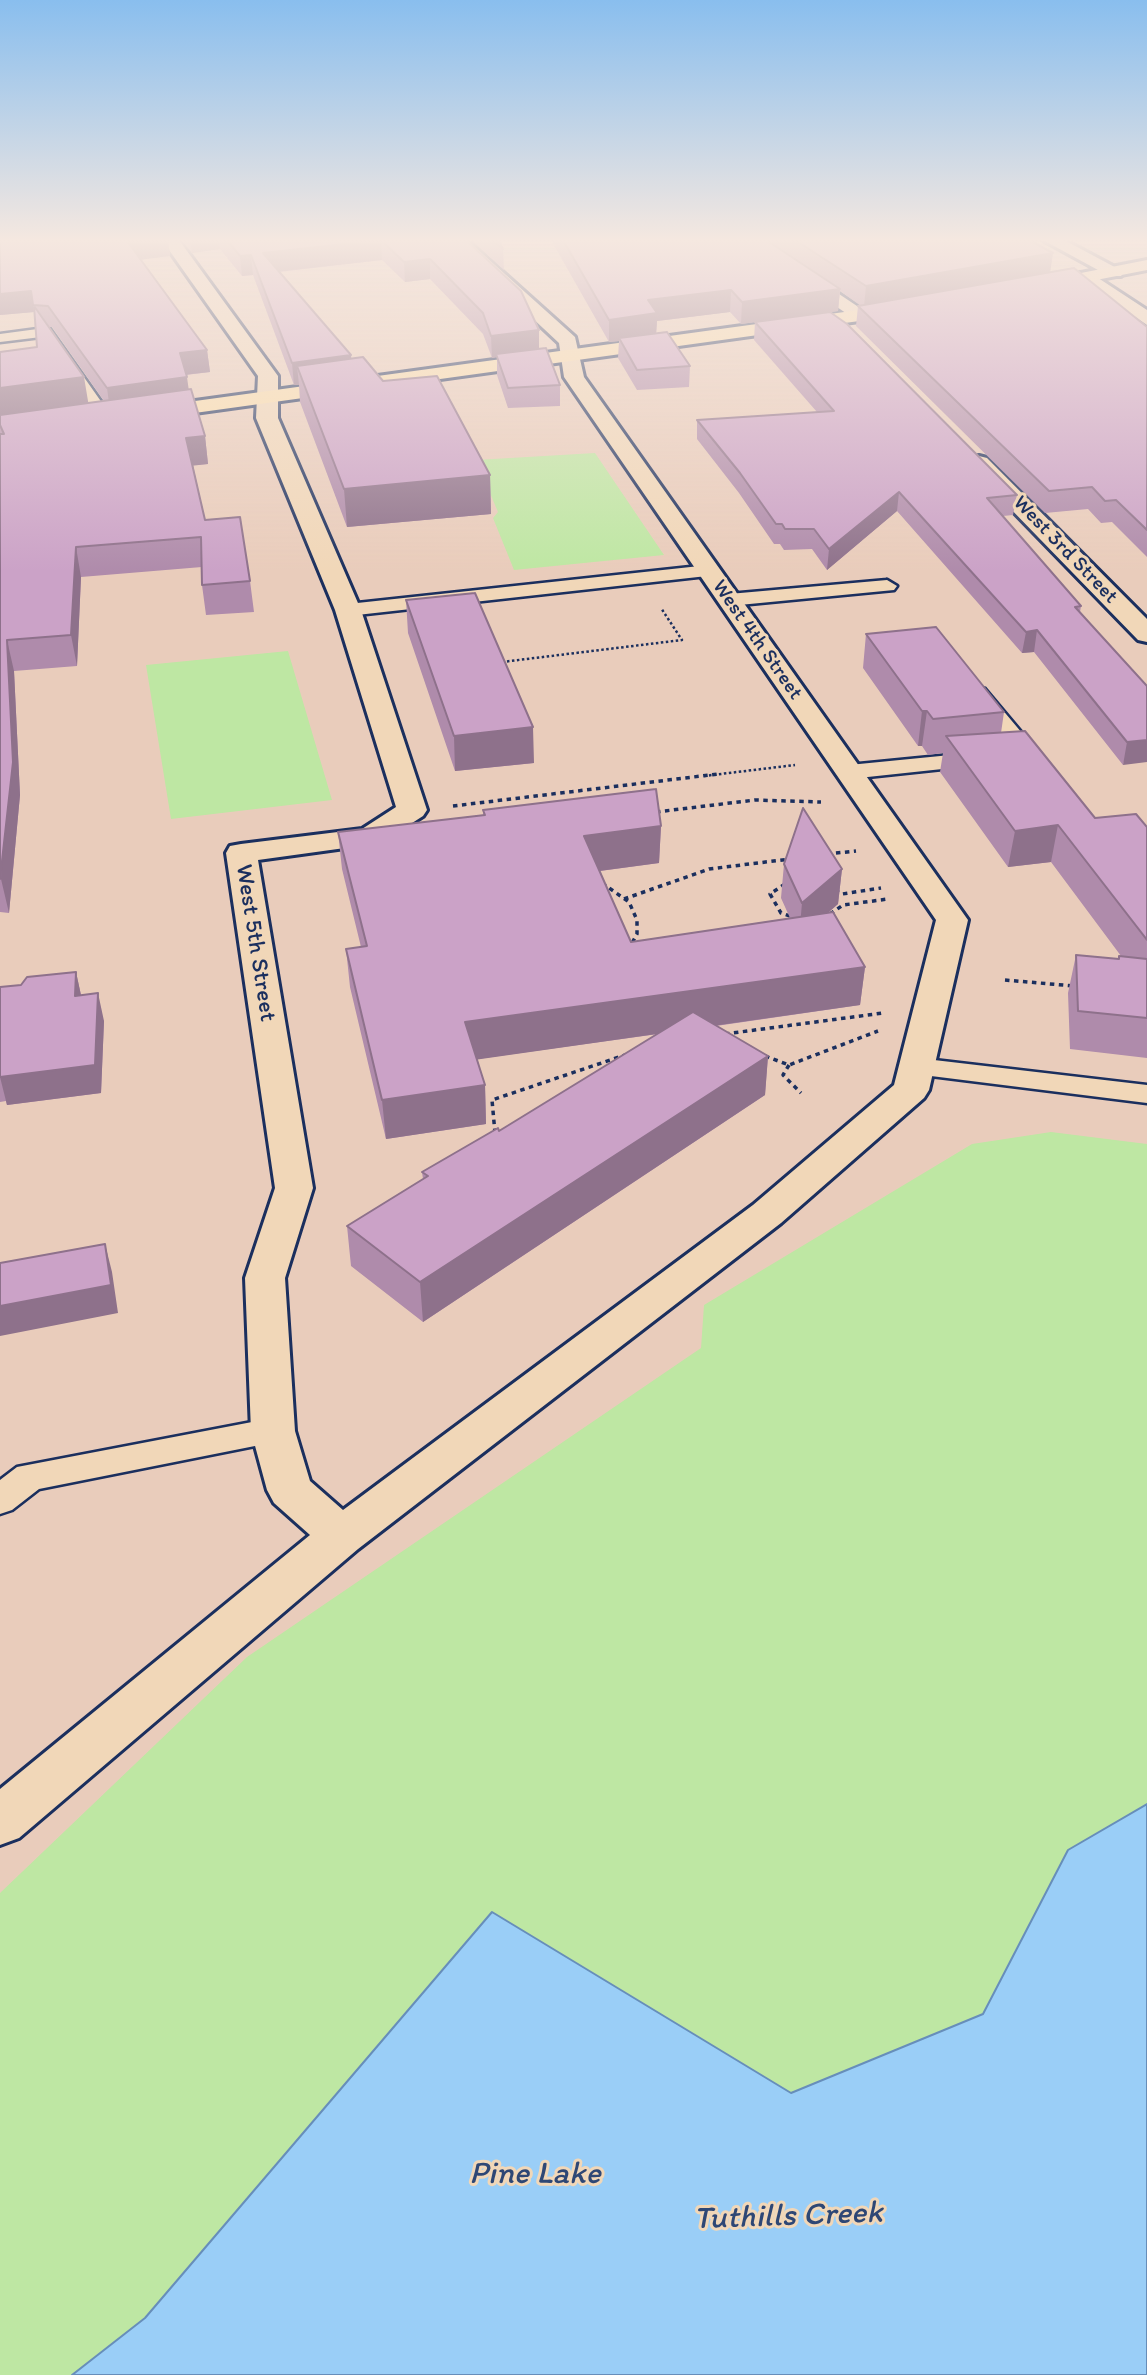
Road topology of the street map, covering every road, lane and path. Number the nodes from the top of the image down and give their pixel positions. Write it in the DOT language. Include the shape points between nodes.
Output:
graph roads {
  1 [pos="58,351"];
  2 [pos="250,351"];
  3 [pos="569,351"];
  4 [pos="607,351"];
  5 [pos="569,356"];
  6 [pos="268,398"];
  7 [pos="106,420"];
  8 [pos="79,423"];
  9 [pos="964,448"];
  10 [pos="709,571"];
  11 [pos="887,586"];
  12 [pos="729,600"];
  13 [pos="659,605"];
  14 [pos="348,610"];
  15 [pos="1147,634"];
  16 [pos="490,663"];
  17 [pos="962,673"];
  18 [pos="1027,754"];
  19 [pos="800,764"];
  20 [pos="849,772"];
  21 [pos="1045,775"];
  22 [pos="825,802"];
  23 [pos="452,806"];
  24 [pos="653,813"];
  25 [pos="857,850"];
  26 [pos="817,855"];
  27 [pos="794,869"];
  28 [pos="596,872"];
  29 [pos="788,883"];
  30 [pos="831,887"];
  31 [pos="881,888"];
  32 [pos="842,894"];
  33 [pos="624,899"];
  34 [pos="888,899"];
  35 [pos="843,905"];
  36 [pos="825,916"];
  37 [pos="799,918"];
  38 [pos="628,952"];
  39 [pos="1005,980"];
  40 [pos="1083,987"];
  41 [pos="888,1012"];
  42 [pos="889,1030"];
  43 [pos="740,1032"];
  44 [pos="715,1035"];
  45 [pos="742,1040"];
  46 [pos="639,1050"];
  47 [pos="755,1052"];
  48 [pos="789,1065"];
  49 [pos="917,1067"];
  50 [pos="485,1093"];
  51 [pos="800,1093"];
  52 [pos="1147,1094"];
  53 [pos="492,1100"];
  54 [pos="496,1143"];
  55 [pos="273,1432"];
  56 [pos="0,1500"];
  57 [pos="342,1536"];
  58 [pos="0,1821"];
  1 -- 7 [label="lane"];
  2 -- 6 [label="street, West 5th Street" via="268,376"];
  3 -- 5 [label="street, West 4th Street"];
  4 -- 5 [label="main road"];
  5 -- 6 [label="main road"];
  5 -- 10 [label="street, West 4th Street" via="574,376"];
  6 -- 7 [label="main road"];
  6 -- 14 [label="street, West 5th Street" via="267,418"];
  7 -- 8 [label="main road"];
  9 -- 15 [label="street, West 3rd Street"];
  10 -- 12 [label="street, West 4th Street"];
  10 -- 14 [label="lane"];
  11 -- 12 [label="lane"];
  12 -- 20 [label="street, West 4th Street"];
  13 -- 16 [label="path" via="682,640"];
  14 -- 55 [label="street, West 5th Street" via="412,810 370,837 241,853 293,1188 265,1278"];
  17 -- 18 [label="lane"];
  18 -- 20 [label="lane"];
  18 -- 21 [label="lane"];
  19 -- 23 [label="path"];
  20 -- 49 [label="street, West 4th Street" via="952,920"];
  22 -- 24 [label="path" via="755,800"];
  25 -- 26 [label="path"];
  27 -- 33 [label="path" via="790,859 733,864"];
  28 -- 33 [label="path"];
  29 -- 37 [label="path" via="770,894 781,913"];
  30 -- 32 [label="path"];
  31 -- 32 [label="path"];
  32 -- 35 [label="path"];
  33 -- 38 [label="path" via="637,920"];
  34 -- 35 [label="path"];
  35 -- 36 [label="path"];
  39 -- 40 [label="path"];
  41 -- 43 [label="path"];
  42 -- 48 [label="path"];
  43 -- 44 [label="path"];
  43 -- 45 [label="path"];
  46 -- 53 [label="path"];
  47 -- 48 [label="path"];
  48 -- 51 [label="path" via="783,1074"];
  49 -- 52 [label="lane"];
  49 -- 57 [label="street" via="911,1090 767,1214"];
  50 -- 53 [label="path"];
  53 -- 54 [label="path"];
  55 -- 56 [label="lane" via="29,1477"];
  55 -- 57 [label="street, West 5th Street" via="290,1490"];
  57 -- 58 [label="street"];
}
